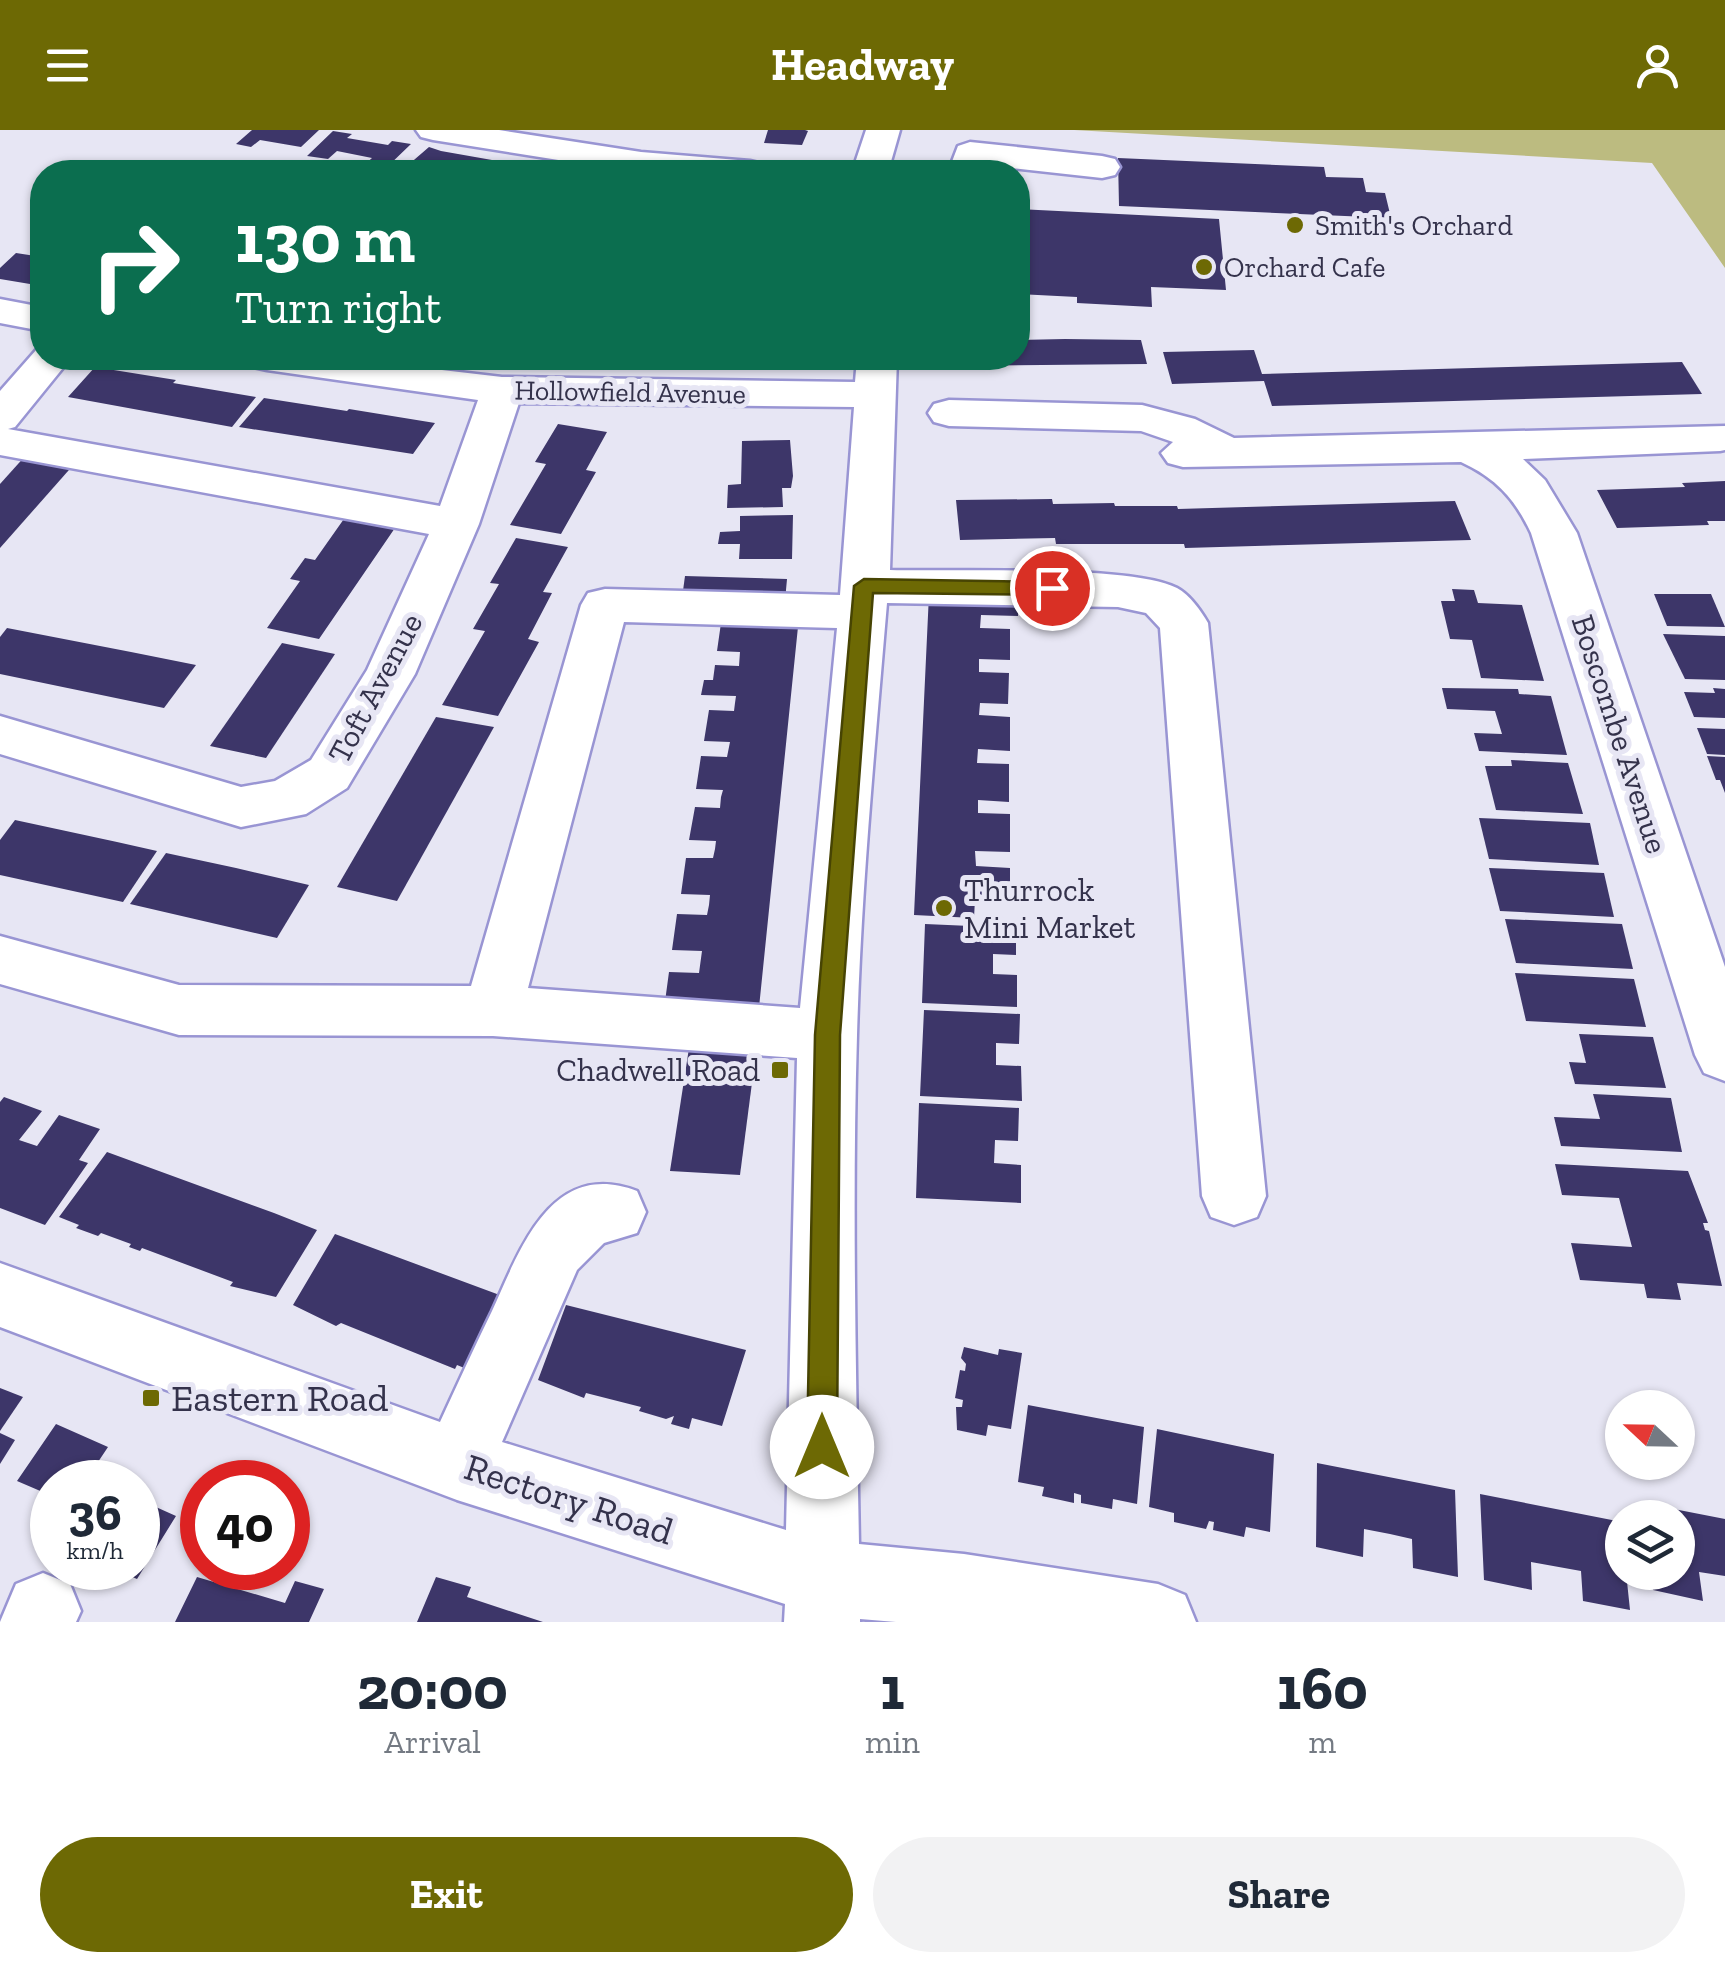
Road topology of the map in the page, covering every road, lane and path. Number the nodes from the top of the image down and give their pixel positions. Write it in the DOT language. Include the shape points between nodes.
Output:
graph roads {
  1 [pos="433,130"];
  2 [pos="882,130"];
  3 [pos="617,160"];
  4 [pos="873,160"];
  5 [pos="969,160"];
  6 [pos="1102,166"];
  7 [pos="0,311"];
  8 [pos="30,317"];
  9 [pos="41,370"];
  10 [pos="341,370"];
  11 [pos="876,376"];
  12 [pos="502,390"];
  13 [pos="949,413"];
  14 [pos="0,418"];
  15 [pos="1720,438"];
  16 [pos="0,440"];
  17 [pos="1468,448"];
  18 [pos="456,524"];
  19 [pos="862,599"];
  20 [pos="5,744"];
  21 [pos="0,960"];
  22 [pos="493,1011"];
  23 [pos="828,1035"];
  24 [pos="1725,1055"];
  25 [pos="1234,1196"];
  26 [pos="614,1212"];
  27 [pos="0,1295"];
  28 [pos="457,1464"];
  29 [pos="822,1600"];
  30 [pos="1158,1622"];
  1 -- 3 [label="street"];
  2 -- 4 [label="street"];
  5 -- 6 [label="street" via="970,153"];
  7 -- 8 [label="street"];
  9 -- 14 [label="street"];
  10 -- 12 [label="street, Hollowfield Avenue"];
  11 -- 12 [label="street, Hollowfield Avenue"];
  11 -- 19 [label="street"];
  12 -- 18 [label="street, Toft Avenue"];
  13 -- 17 [label="street, Boscombe Avenue" via="1142,418 1180,428 1204,452"];
  15 -- 17 [label="street, Boscombe Avenue"];
  16 -- 18 [label="street"];
  17 -- 24 [label="street, Boscombe Avenue" via="1526,482 1554,533"];
  18 -- 20 [label="street, Toft Avenue" via="390,674 360,724 329,774 287,800 242,807"];
  19 -- 22 [label="street" via="605,604"];
  19 -- 23 [label="street"];
  19 -- 25 [label="street" via="1118,591 1161,600 1184,623"];
  21 -- 22 [label="street" via="179,1010"];
  22 -- 23 [label="street"];
  23 -- 29 [label="street"];
  26 -- 28 [label="street" via="588,1214 554,1248"];
  27 -- 28 [label="street, Rectory Road"];
  28 -- 29 [label="street, Rectory Road"];
  29 -- 30 [label="street, Rectory Road" via="964,1591"];
}
